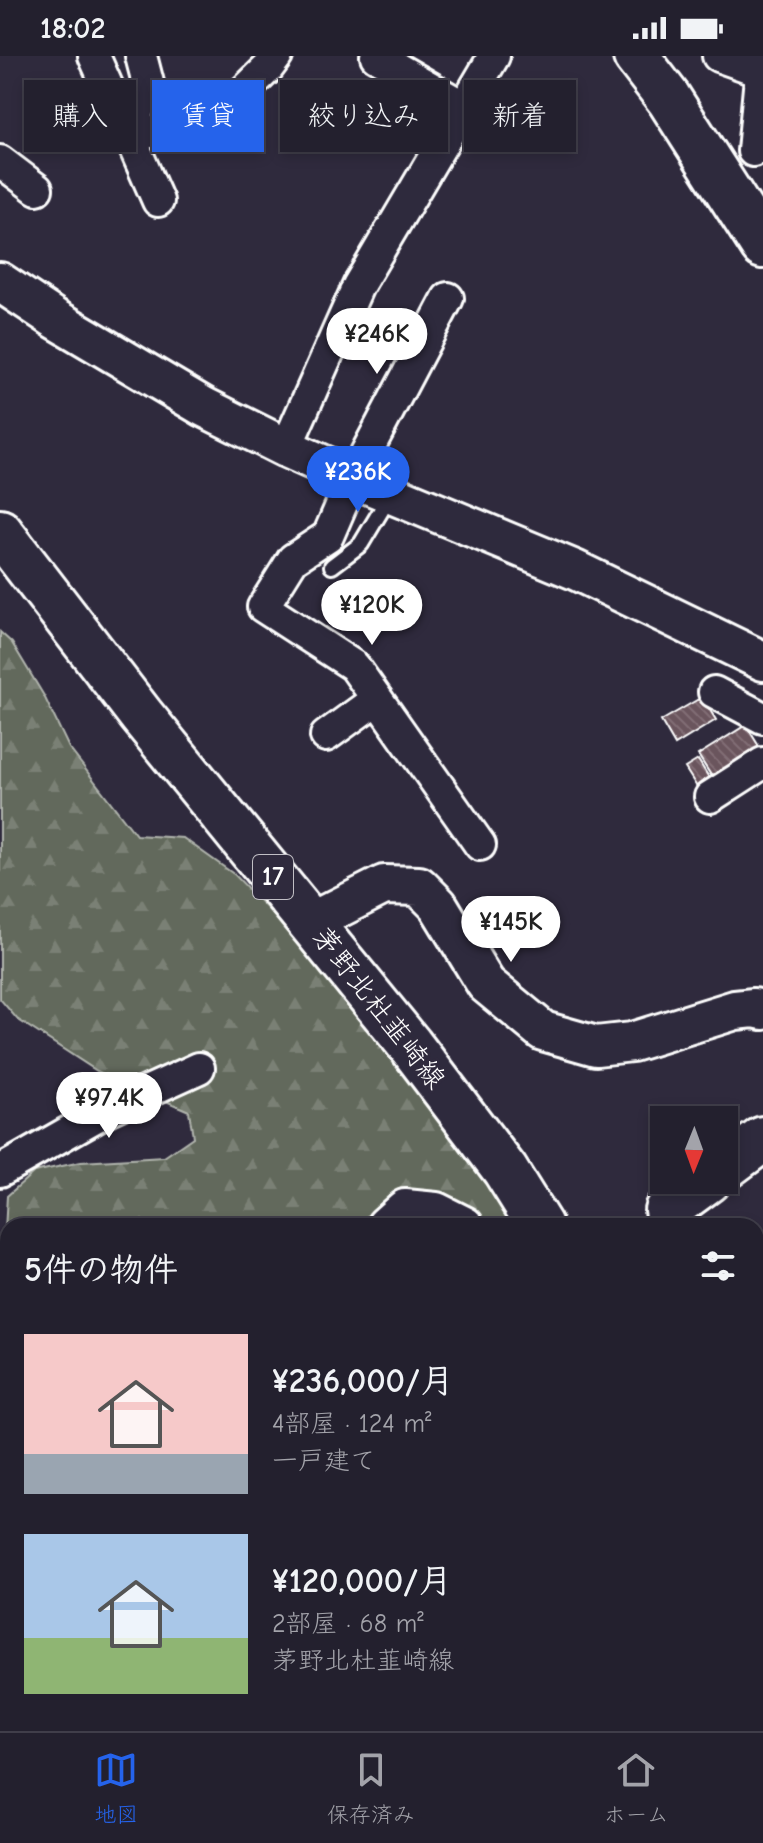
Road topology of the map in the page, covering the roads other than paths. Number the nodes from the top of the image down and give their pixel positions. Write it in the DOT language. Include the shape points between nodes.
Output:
graph roads {
  1 [pos="94,56"];
  2 [pos="141,56"];
  3 [pos="277,56"];
  4 [pos="376,56"];
  5 [pos="494,56"];
  6 [pos="636,56"];
  7 [pos="718,56"];
  8 [pos="762,67"];
  9 [pos="104,80"];
  10 [pos="480,80"];
  11 [pos="464,107"];
  12 [pos="136,116"];
  13 [pos="136,135"];
  14 [pos="753,151"];
  15 [pos="136,152"];
  16 [pos="0,161"];
  17 [pos="37,189"];
  18 [pos="158,201"];
  19 [pos="763,246"];
  20 [pos="0,282"];
  21 [pos="448,298"];
  22 [pos="286,448"];
  23 [pos="353,478"];
  24 [pos="391,494"];
  25 [pos="0,532"];
  26 [pos="332,566"];
  27 [pos="763,661"];
  28 [pos="714,692"];
  29 [pos="377,699"];
  30 [pos="763,718"];
  31 [pos="326,736"];
  32 [pos="763,763"];
  33 [pos="710,797"];
  34 [pos="480,845"];
  35 [pos="311,922"];
  36 [pos="763,1010"];
  37 [pos="199,1068"];
  38 [pos="763,1139"];
  39 [pos="738,1158"];
  40 [pos="0,1171"];
  41 [pos="689,1194"];
  42 [pos="667,1210"];
  43 [pos="395,1218"];
  44 [pos="448,1218"];
  45 [pos="535,1218"];
  1 -- 9 [label="street"];
  2 -- 12 [label="street" via="148,83"];
  3 -- 13 [label="street" via="226,109 179,127"];
  4 -- 11 [label="street"];
  5 -- 10 [label="street"];
  6 -- 19 [label="main road"];
  7 -- 8 [label="street"];
  8 -- 14 [label="street"];
  11 -- 22 [label="street" via="358,286"];
  15 -- 18 [label="street"];
  16 -- 17 [label="street"];
  20 -- 22 [label="street" via="204,407"];
  21 -- 23 [label="street"];
  22 -- 23 [label="street"];
  23 -- 24 [label="street"];
  23 -- 29 [label="street" via="328,536 293,559 263,607 354,666"];
  24 -- 26 [label="lane" via="361,544"];
  24 -- 27 [label="street" via="575,570"];
  25 -- 35 [label="main road, 茅野北杜韮崎線 / 17"];
  28 -- 30 [label="street"];
  29 -- 31 [label="street"];
  29 -- 34 [label="street"];
  32 -- 33 [label="street"];
  35 -- 36 [label="street" via="384,885 419,886 438,905 486,984 543,1031 596,1046 632,1042 735,1010"];
  35 -- 45 [label="main road, 茅野北杜韮崎線 / 17" via="505,1170"];
  37 -- 40 [label="street" via="109,1109"];
  38 -- 39 [label="main road"];
  41 -- 42 [label="main road"];
  43 -- 44 [label="street" via="405,1209"];
}
